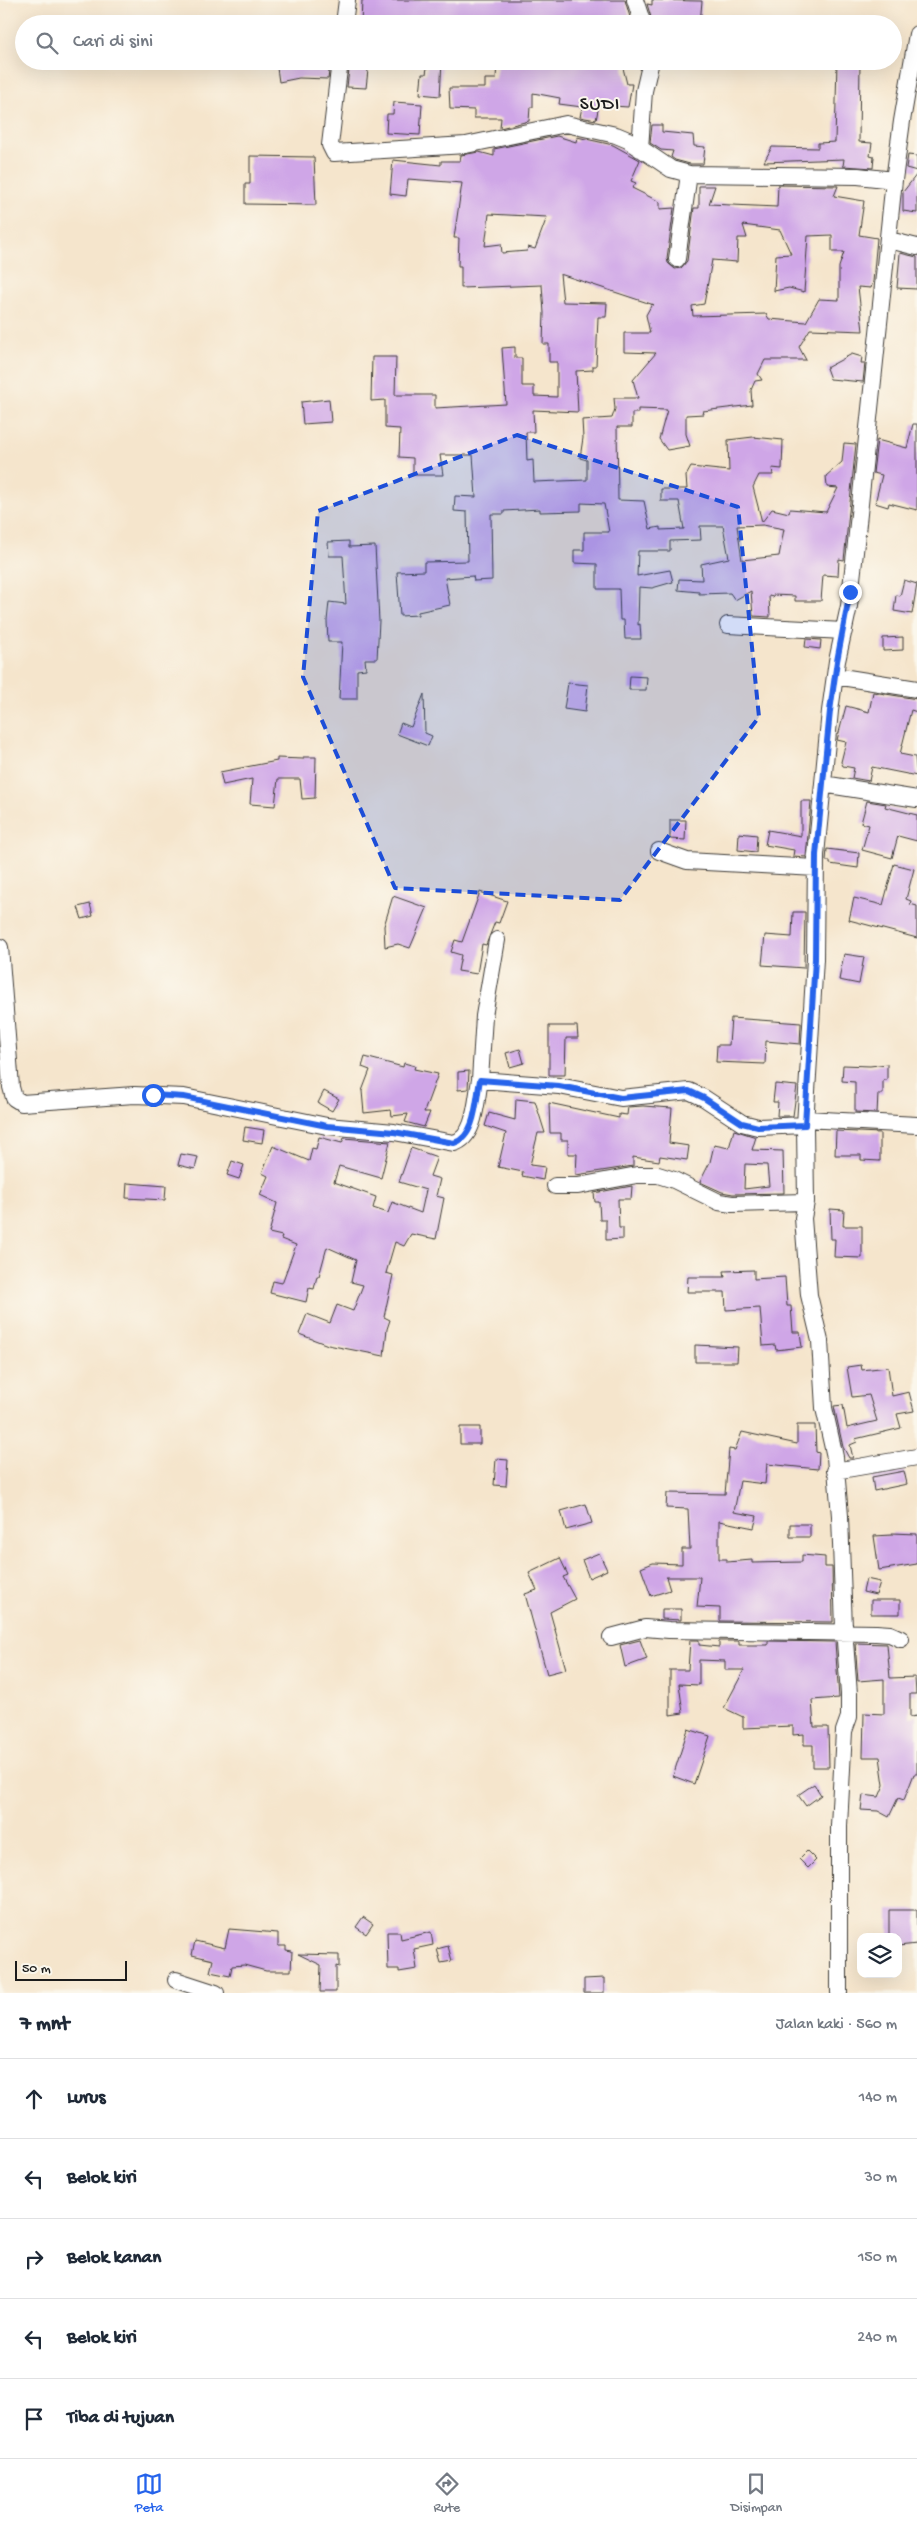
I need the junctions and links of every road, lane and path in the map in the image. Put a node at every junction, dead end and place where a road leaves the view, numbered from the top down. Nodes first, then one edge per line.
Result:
1 (347, 0) edge
2 (635, 0) edge
3 (345, 15) edge
4 (640, 15) edge
5 (917, 34) edge
6 (339, 70) edge
7 (649, 70) edge
8 (640, 149) junction
9 (689, 174) junction
10 (894, 180) junction
11 (889, 240) junction
12 (917, 247) edge
13 (677, 259) dead end
14 (728, 626) dead end
15 (844, 631) junction
16 (835, 676) junction
17 (917, 689) edge
18 (823, 784) junction
19 (917, 799) edge
20 (659, 851) dead end
21 (816, 868) junction
22 (497, 940) dead end
23 (0, 947) edge
24 (480, 1080) junction
25 (805, 1122) junction
26 (917, 1125) edge
27 (554, 1186) dead end
28 (806, 1202) junction
29 (917, 1457) edge
30 (835, 1471) junction
31 (844, 1632) junction
32 (611, 1637) dead end
33 (900, 1639) dead end
34 (176, 1980) dead end
35 (216, 1993) edge
36 (839, 1993) edge

1 - 3 street
2 - 4 street
5 - 10 street
6 - 8 street
7 - 8 street
8 - 9 street
9 - 10 street
9 - 13 street
10 - 11 street
11 - 12 street
11 - 15 street
14 - 15 street
15 - 16 street
16 - 17 street
16 - 18 street
18 - 19 street
18 - 21 street
20 - 21 street
21 - 25 street
22 - 24 street
23 - 24 street
24 - 25 street
25 - 26 street
25 - 28 street
27 - 28 street
28 - 30 street
29 - 30 street
30 - 31 street
31 - 32 street
31 - 33 street
31 - 36 street
34 - 35 street

